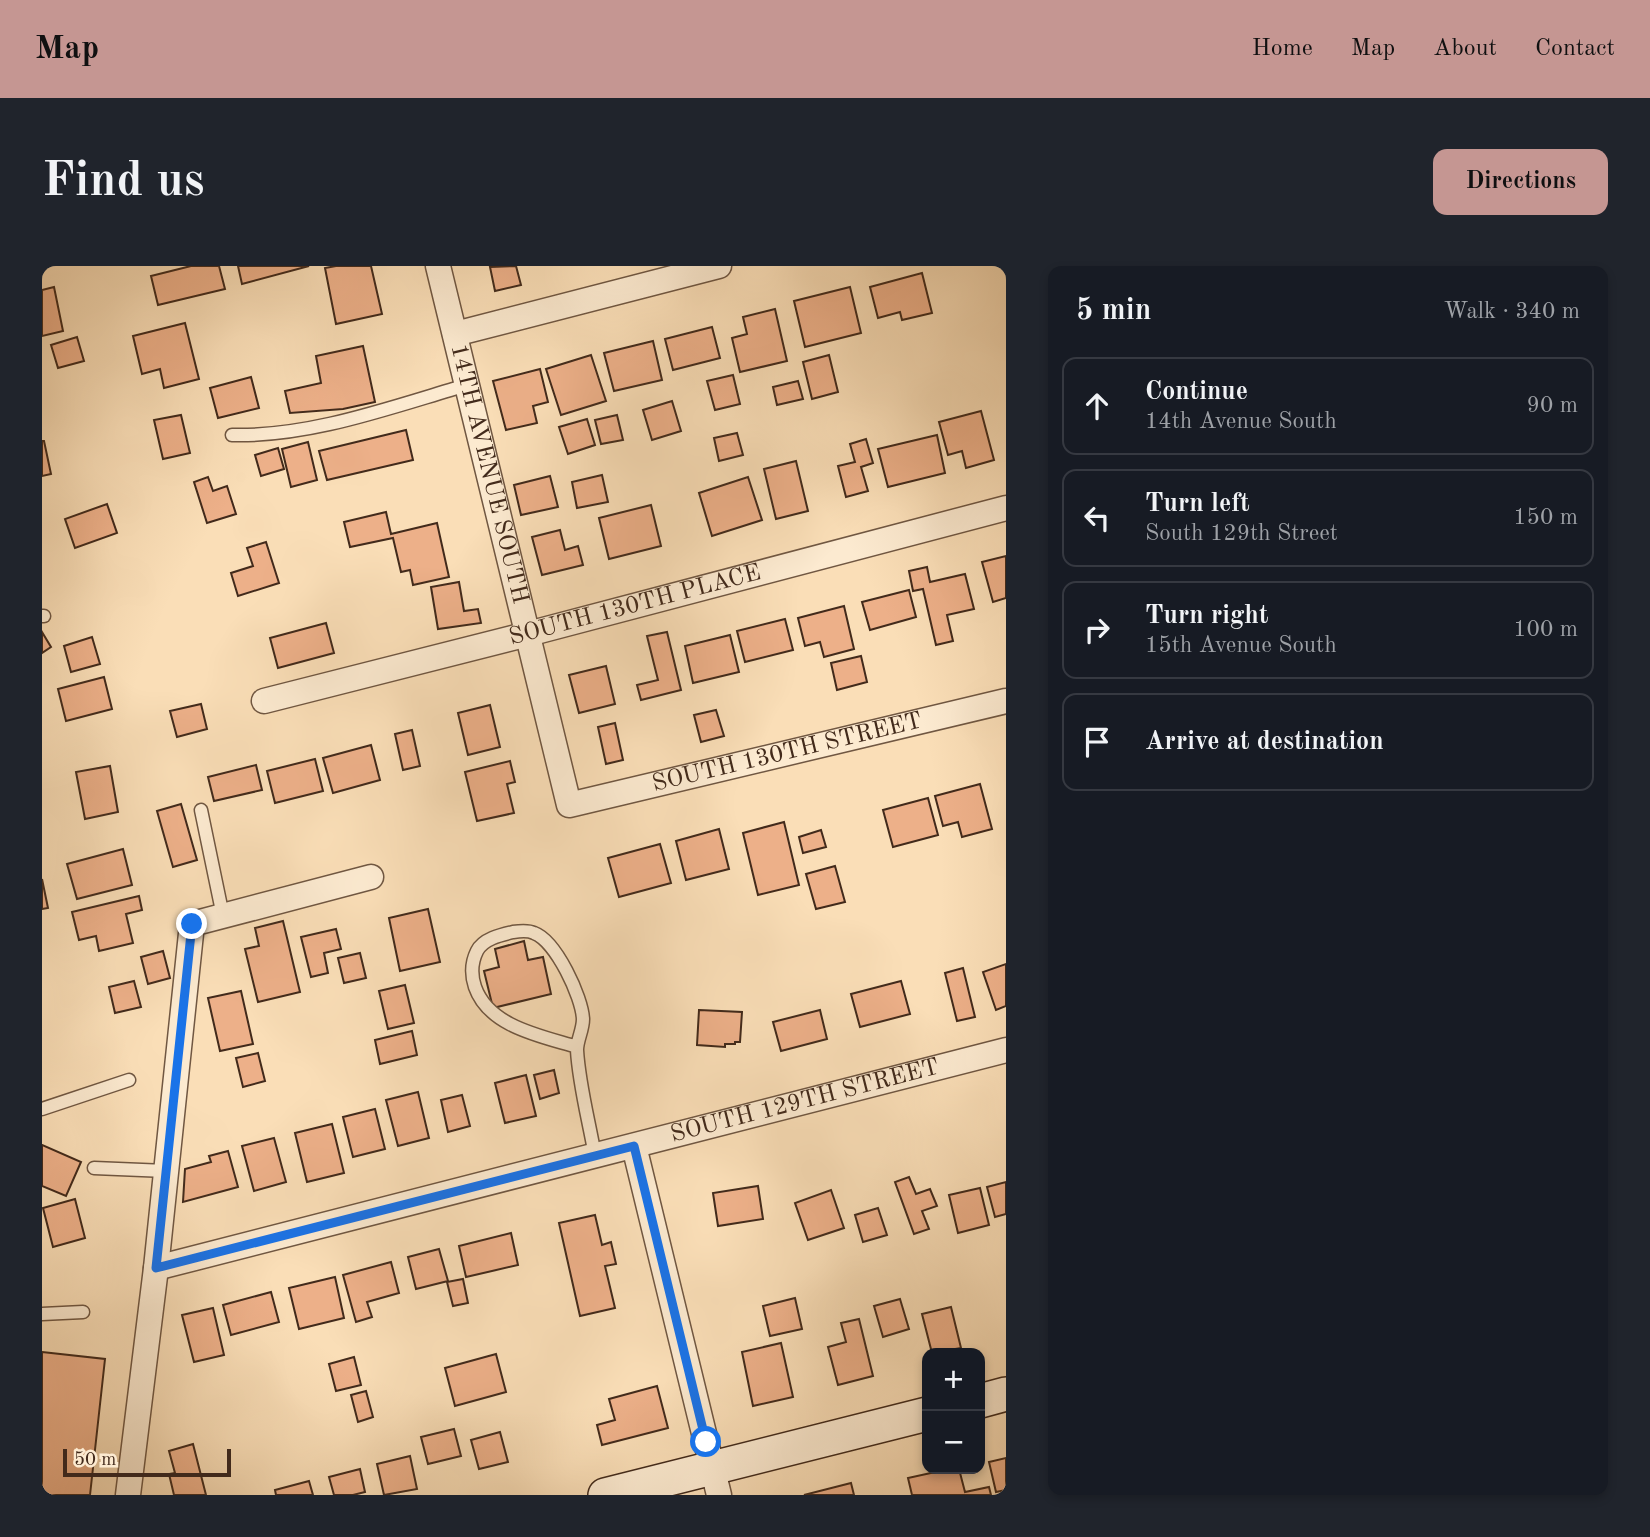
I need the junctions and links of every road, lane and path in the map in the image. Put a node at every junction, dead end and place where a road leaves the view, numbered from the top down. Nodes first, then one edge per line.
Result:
1 (438, 266) edge
2 (719, 266) edge
3 (454, 334) junction
4 (467, 385) junction
5 (232, 435) dead end
6 (1006, 508) edge
7 (528, 634) junction
8 (264, 701) dead end
9 (1006, 701) edge
10 (569, 805) joint
11 (201, 810) dead end
12 (372, 877) dead end
13 (223, 916) junction
14 (577, 1047) junction
15 (1006, 1051) edge
16 (129, 1080) dead end
17 (42, 1109) edge
18 (634, 1146) junction
19 (595, 1156) junction
20 (94, 1168) dead end
21 (166, 1171) junction
22 (156, 1268) junction
23 (83, 1312) dead end
24 (42, 1314) edge
25 (1006, 1394) edge
26 (985, 1400) edge
27 (922, 1416) edge
28 (716, 1481) edge
29 (128, 1495) edge
30 (605, 1495) edge

1 - 3 street, 14TH AVENUE SOUTH
2 - 3 street
3 - 4 street, 14TH AVENUE SOUTH
4 - 5 lane
4 - 7 street, 14TH AVENUE SOUTH
6 - 7 street, SOUTH 130TH PLACE
7 - 8 street, SOUTH 130TH PLACE
7 - 10 street, 14TH AVENUE SOUTH
9 - 10 street, SOUTH 130TH STREET
11 - 13 lane
12 - 13 street
13 - 21 street
14 - 14 lane
14 - 19 lane
15 - 18 street, SOUTH 129TH STREET
16 - 17 lane
18 - 19 street, SOUTH 129TH STREET
18 - 28 street
19 - 22 street, SOUTH 129TH STREET
20 - 21 lane
21 - 22 street
22 - 29 street
23 - 24 lane
25 - 26 main road
27 - 28 main road
28 - 30 main road

